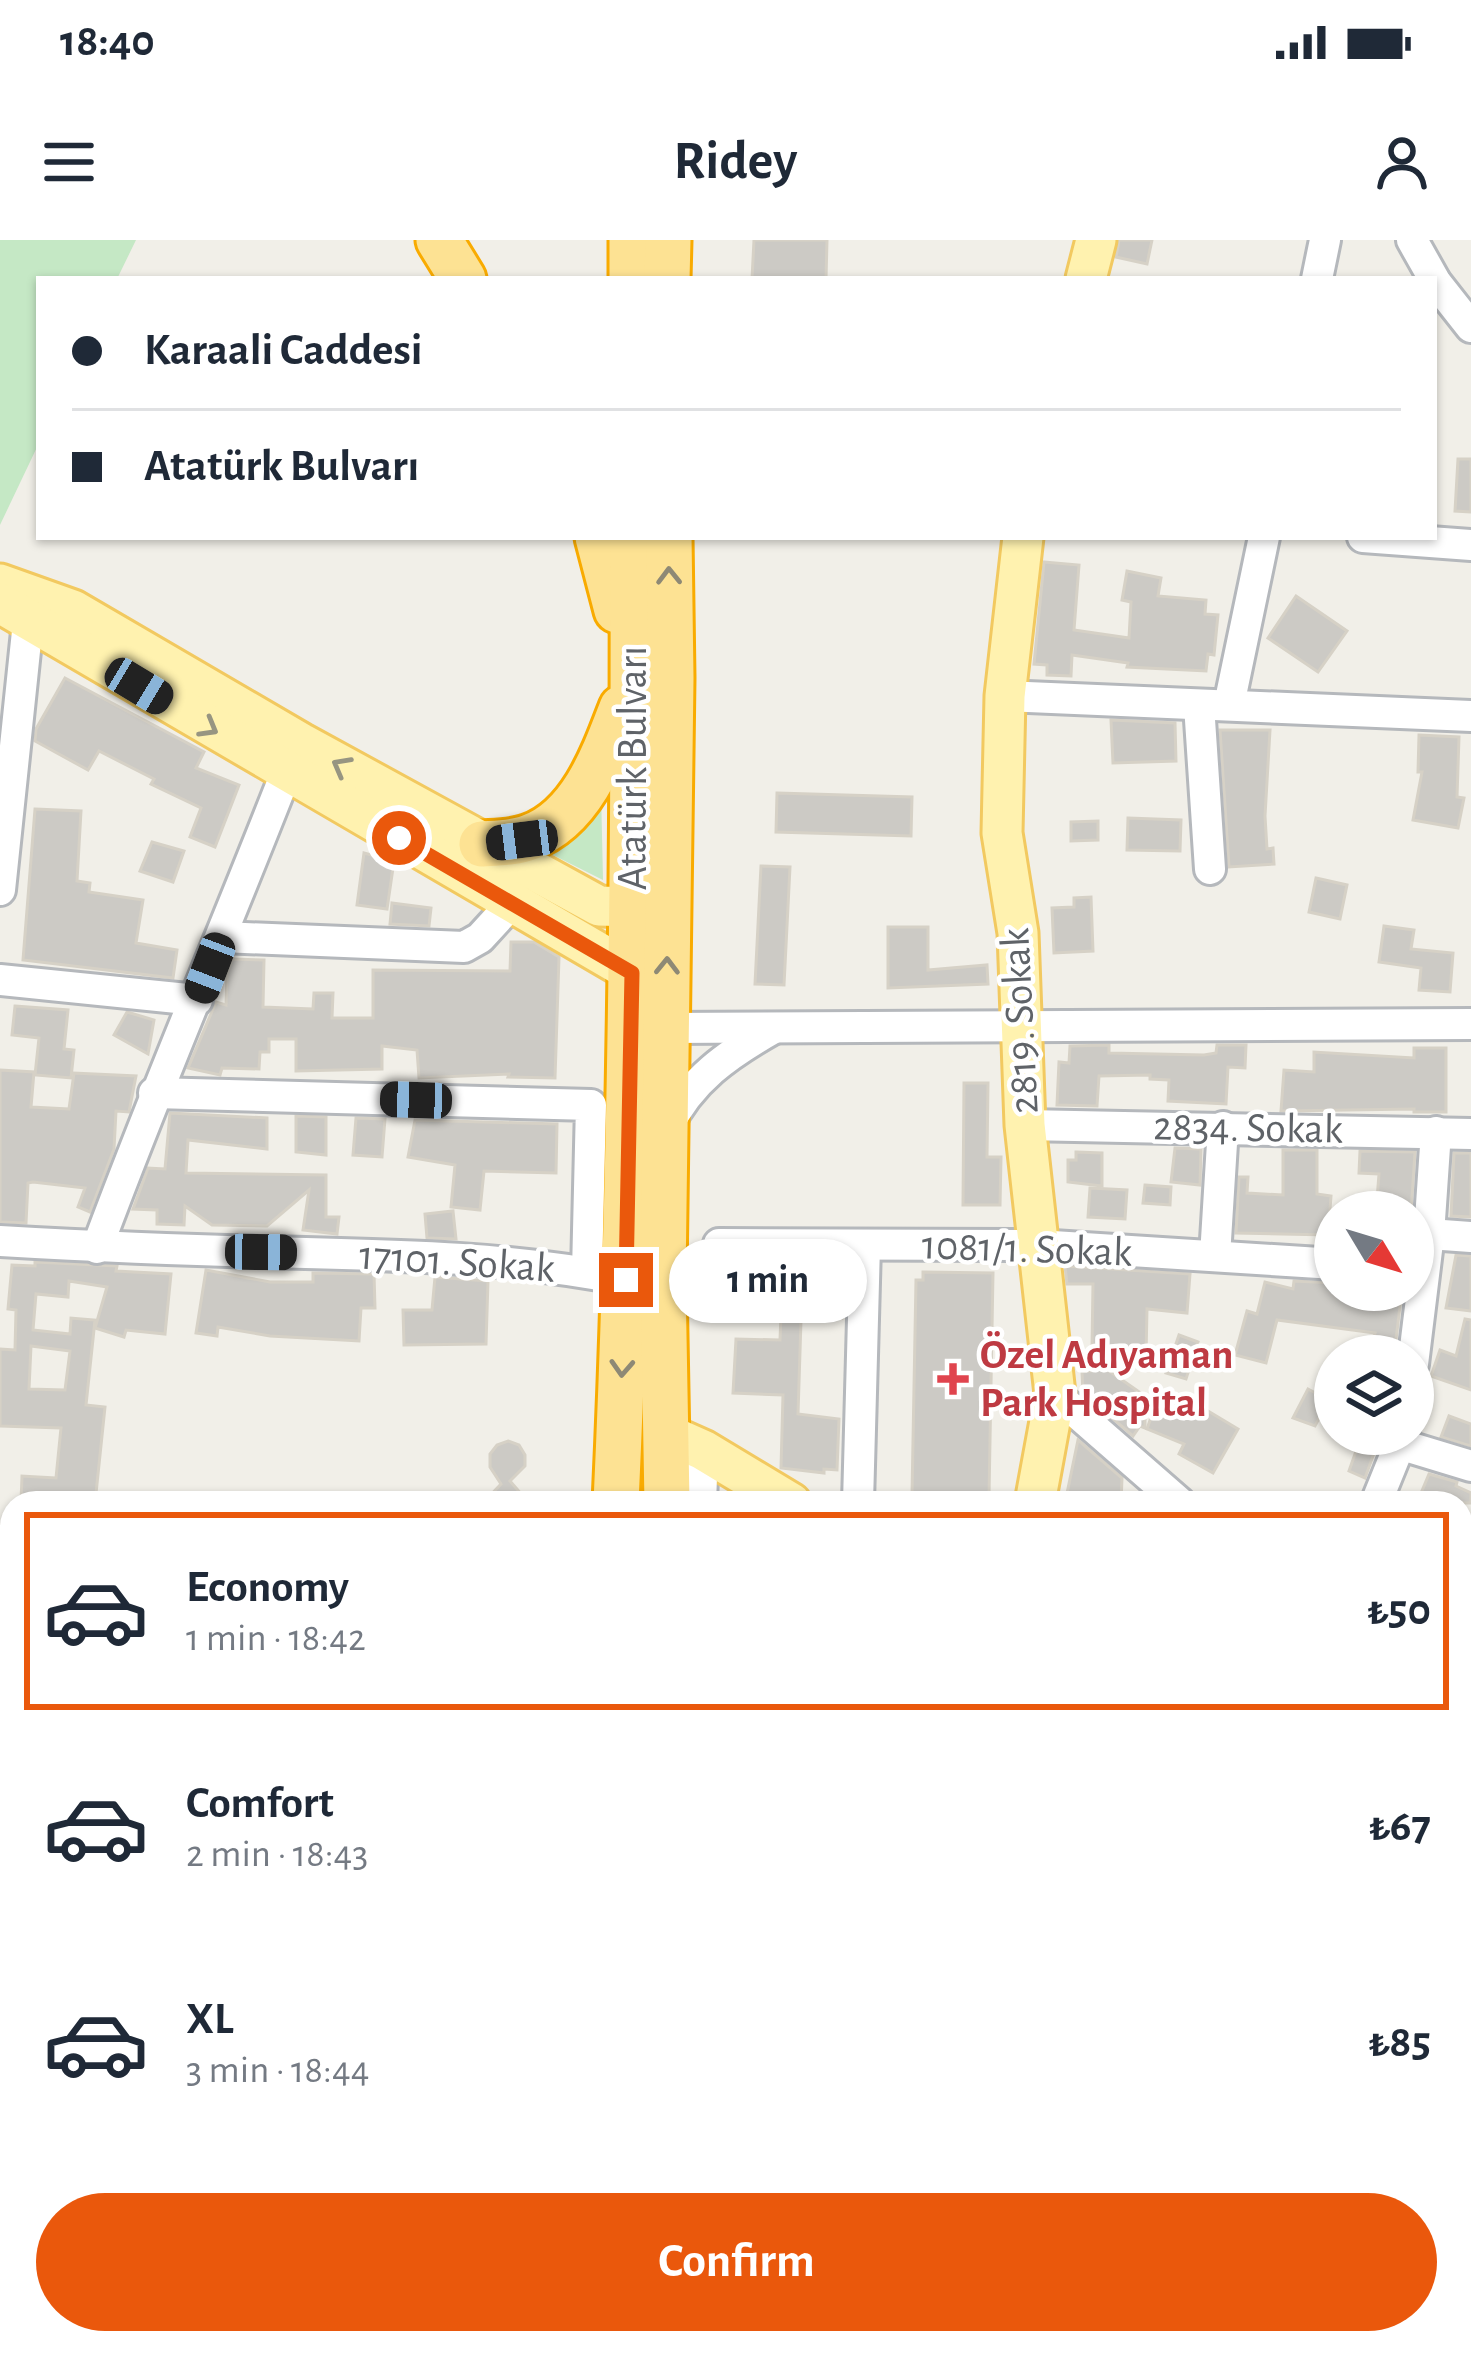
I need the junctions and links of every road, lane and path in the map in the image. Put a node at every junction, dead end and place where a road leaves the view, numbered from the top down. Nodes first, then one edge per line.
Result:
1 (439, 240) edge
2 (632, 240) edge
3 (668, 240) edge
4 (1096, 240) edge
5 (1325, 240) edge
6 (1412, 240) edge
7 (461, 276) edge
8 (632, 276) edge
9 (668, 276) edge
10 (1087, 276) edge
11 (1318, 276) edge
12 (1432, 276) edge
13 (1437, 283) edge
14 (1471, 327) edge
15 (599, 540) edge
16 (633, 540) edge
17 (669, 540) edge
18 (1023, 540) edge
19 (1263, 540) edge
20 (1404, 540) edge
21 (1471, 545) edge
22 (0, 584) edge
23 (14, 613) edge
24 (633, 678) junction
25 (1005, 696) junction
26 (1214, 705) junction
27 (1471, 716) edge
28 (286, 773) junction
29 (482, 844) junction
30 (1210, 869) dead end
31 (0, 890) edge
32 (512, 903) junction
33 (632, 907) junction
34 (222, 937) junction
35 (632, 973) junction
36 (0, 980) edge
37 (197, 1000) junction
38 (1471, 1024) edge
39 (1020, 1027) junction
40 (666, 1028) junction
41 (775, 1028) junction
42 (154, 1093) junction
43 (1024, 1125) junction
44 (1223, 1127) junction
45 (1436, 1132) junction
46 (664, 1134) junction
47 (1471, 1134) edge
48 (1432, 1191) edge
49 (1434, 1234) edge
50 (1471, 1238) edge
51 (0, 1241) edge
52 (719, 1244) dead end
53 (865, 1245) junction
54 (1037, 1245) junction
55 (97, 1248) junction
56 (1215, 1256) junction
57 (1314, 1263) edge
58 (607, 1276) junction
59 (1055, 1394) junction
60 (685, 1442) junction
61 (1434, 1451) edge
62 (1396, 1455) edge
63 (1471, 1466) edge
64 (616, 1491) edge
65 (671, 1491) edge
66 (698, 1491) edge
67 (770, 1491) edge
68 (858, 1491) edge
69 (1037, 1491) edge
70 (1166, 1491) edge
71 (1381, 1491) edge

1 - 7 highway
2 - 8 highway
3 - 9 highway
4 - 10 main road
5 - 11 street
6 - 12 street
13 - 14 street
15 - 24 highway
16 - 24 highway, Atatürk Bulvarı
40 -> 17 highway, Atatürk Bulvarı
18 - 25 main road, 2819. Sokak
19 - 26 street
20 - 21 street
29 -> 22 main road
23 -> 28 main road
23 - 31 street
24 - 29 highway
24 - 33 highway, Atatürk Bulvarı
25 - 26 street
25 - 39 main road, 2819. Sokak
26 - 27 street
26 - 30 street
28 - 32 main road
28 - 34 street
29 - 33 main road
32 - 34 street
32 - 35 main road
33 - 35 highway, Atatürk Bulvarı
34 - 37 street
35 - 58 highway, Atatürk Bulvarı
36 - 37 street
37 - 42 street
38 - 39 street
39 - 41 street
39 - 43 main road, 2819. Sokak
40 - 41 street
40 - 46 highway, Atatürk Bulvarı
41 - 46 street
42 - 55 street
42 - 58 street
43 - 44 street, 2834. Sokak
43 - 54 main road, 2819. Sokak
44 - 45 street, 2834. Sokak
44 - 56 street
45 - 47 street, 2834. Sokak
45 - 48 street
46 - 60 highway, Atatürk Bulvarı
49 - 50 street
51 - 55 street, 17101. Sokak
52 - 53 street, 1081/1. Sokak
53 - 54 street, 1081/1. Sokak
53 - 68 street
54 - 56 street, 1081/1. Sokak
54 - 59 main road, 2819. Sokak
55 - 58 street, 17101. Sokak
56 - 57 street, 1081/1. Sokak
58 -> 64 highway, Atatürk Bulvarı
59 - 69 main road, 2819. Sokak
59 - 70 street
60 - 65 highway, Atatürk Bulvarı
60 - 66 street
60 - 67 main road
61 - 63 street
62 - 71 street

